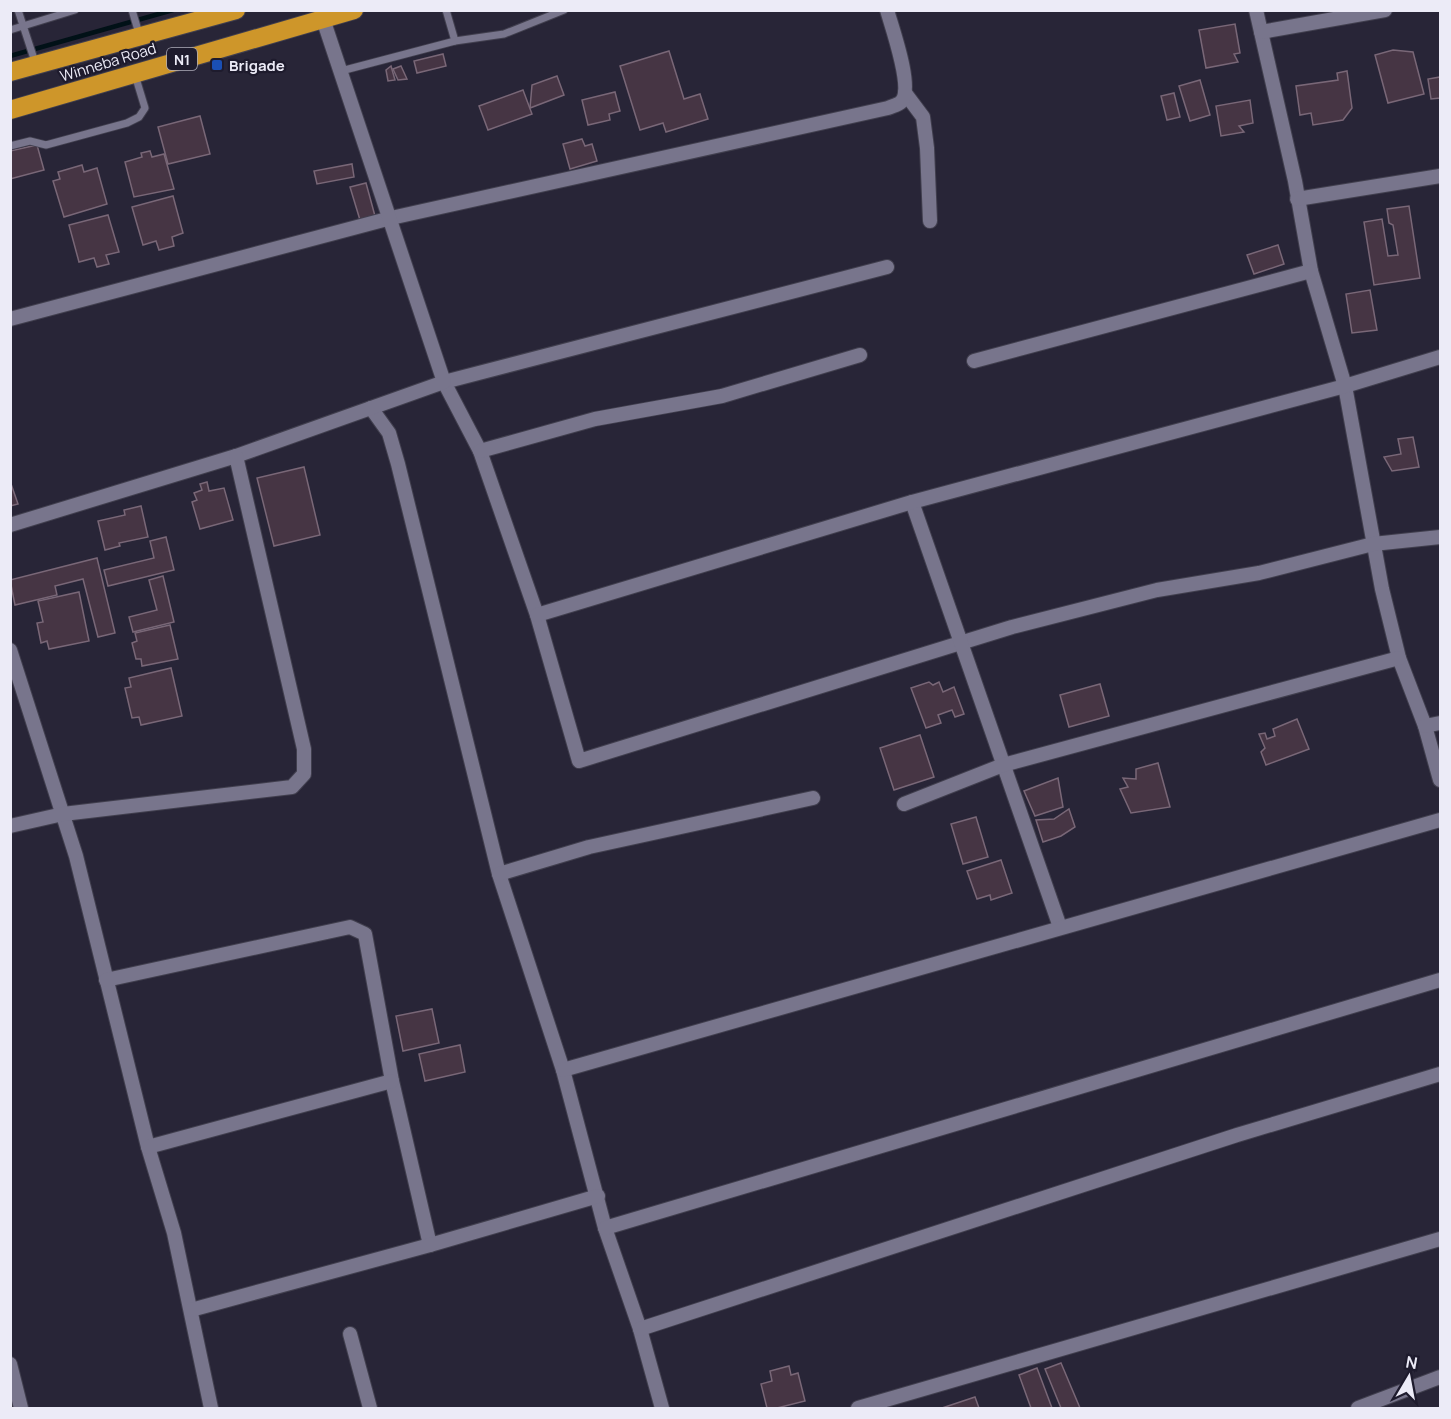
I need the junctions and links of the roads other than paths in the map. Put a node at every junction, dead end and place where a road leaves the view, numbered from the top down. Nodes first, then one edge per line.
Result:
1 (18, 10) edge
2 (75, 10) edge
3 (132, 10) edge
4 (236, 10) edge
5 (354, 10) edge
6 (446, 10) edge
7 (564, 10) edge
8 (887, 10) edge
9 (1256, 10) edge
10 (1385, 10) edge
11 (323, 19) junction
12 (23, 26) junction
13 (10, 30) edge
14 (1261, 32) junction
15 (140, 37) junction
16 (455, 41) junction
17 (36, 65) junction
18 (341, 71) junction
19 (10, 72) edge
20 (135, 73) junction
21 (905, 93) junction
22 (10, 110) edge
23 (10, 146) edge
24 (1440, 176) edge
25 (1297, 199) junction
26 (391, 218) junction
27 (930, 221) dead end
28 (888, 267) dead end
29 (1311, 271) junction
30 (10, 319) edge
31 (860, 355) dead end
32 (1440, 357) edge
33 (974, 361) dead end
34 (444, 382) junction
35 (1345, 386) junction
36 (371, 408) junction
37 (480, 451) junction
38 (236, 456) junction
39 (912, 502) junction
40 (10, 525) edge
41 (1440, 537) edge
42 (1373, 544) junction
43 (537, 615) junction
44 (962, 642) junction
45 (11, 656) edge
46 (1399, 658) junction
47 (1440, 723) edge
48 (1425, 726) junction
49 (1003, 765) junction
50 (1440, 780) edge
51 (813, 798) dead end
52 (904, 804) dead end
53 (63, 814) junction
54 (1440, 820) edge
55 (10, 826) edge
56 (499, 874) junction
57 (1060, 927) junction
58 (105, 980) junction
59 (1440, 980) edge
60 (562, 1070) junction
61 (1440, 1074) edge
62 (392, 1081) junction
63 (148, 1147) junction
64 (598, 1196) junction
65 (605, 1228) junction
66 (1440, 1239) edge
67 (430, 1245) junction
68 (191, 1310) junction
69 (640, 1329) junction
70 (350, 1334) dead end
71 (10, 1364) edge
72 (1440, 1377) edge
73 (21, 1408) edge
74 (211, 1408) edge
75 (370, 1408) edge
76 (662, 1408) edge
77 (858, 1408) edge
78 (1358, 1408) edge

1 - 12 lane
2 - 12 lane
3 - 15 lane
4 - 15 highway, Winneba Road / N1
5 - 11 highway, Winneba Road / N1
6 - 16 lane
7 - 16 lane
8 - 21 street
9 - 14 street
10 - 14 street
11 - 18 street
11 - 20 highway, Winneba Road / N1
12 - 13 lane
12 - 17 lane
14 - 25 street
15 - 17 highway, Winneba Road / N1
16 - 18 lane
17 - 19 highway, Winneba Road / N1
18 - 26 street
20 - 22 highway, Winneba Road / N1
20 - 23 lane
21 - 26 street
21 - 27 street
24 - 25 street
25 - 29 street
26 - 30 street
26 - 34 street
28 - 34 street
29 - 33 street
29 - 35 street
31 - 37 street
32 - 35 street
34 - 36 street
34 - 37 street
35 - 39 street
35 - 42 street
36 - 38 street
36 - 56 street
37 - 43 street
38 - 40 street
38 - 53 street
39 - 43 street
39 - 44 street
41 - 42 street
42 - 44 street
42 - 46 street
43 - 44 street
44 - 49 street
45 - 53 street
46 - 48 street
46 - 49 street
47 - 48 street
48 - 50 street
49 - 52 street
49 - 57 street
51 - 56 street
53 - 55 street
53 - 58 street
54 - 57 street
56 - 60 street
57 - 60 street
58 - 62 street
58 - 63 street
59 - 65 street
60 - 64 street
61 - 69 street
62 - 63 street
62 - 67 street
63 - 68 street
64 - 65 street
64 - 67 street
65 - 69 street
66 - 77 street
67 - 68 street
68 - 74 street
69 - 76 street
70 - 75 street
71 - 73 street
72 - 78 street

